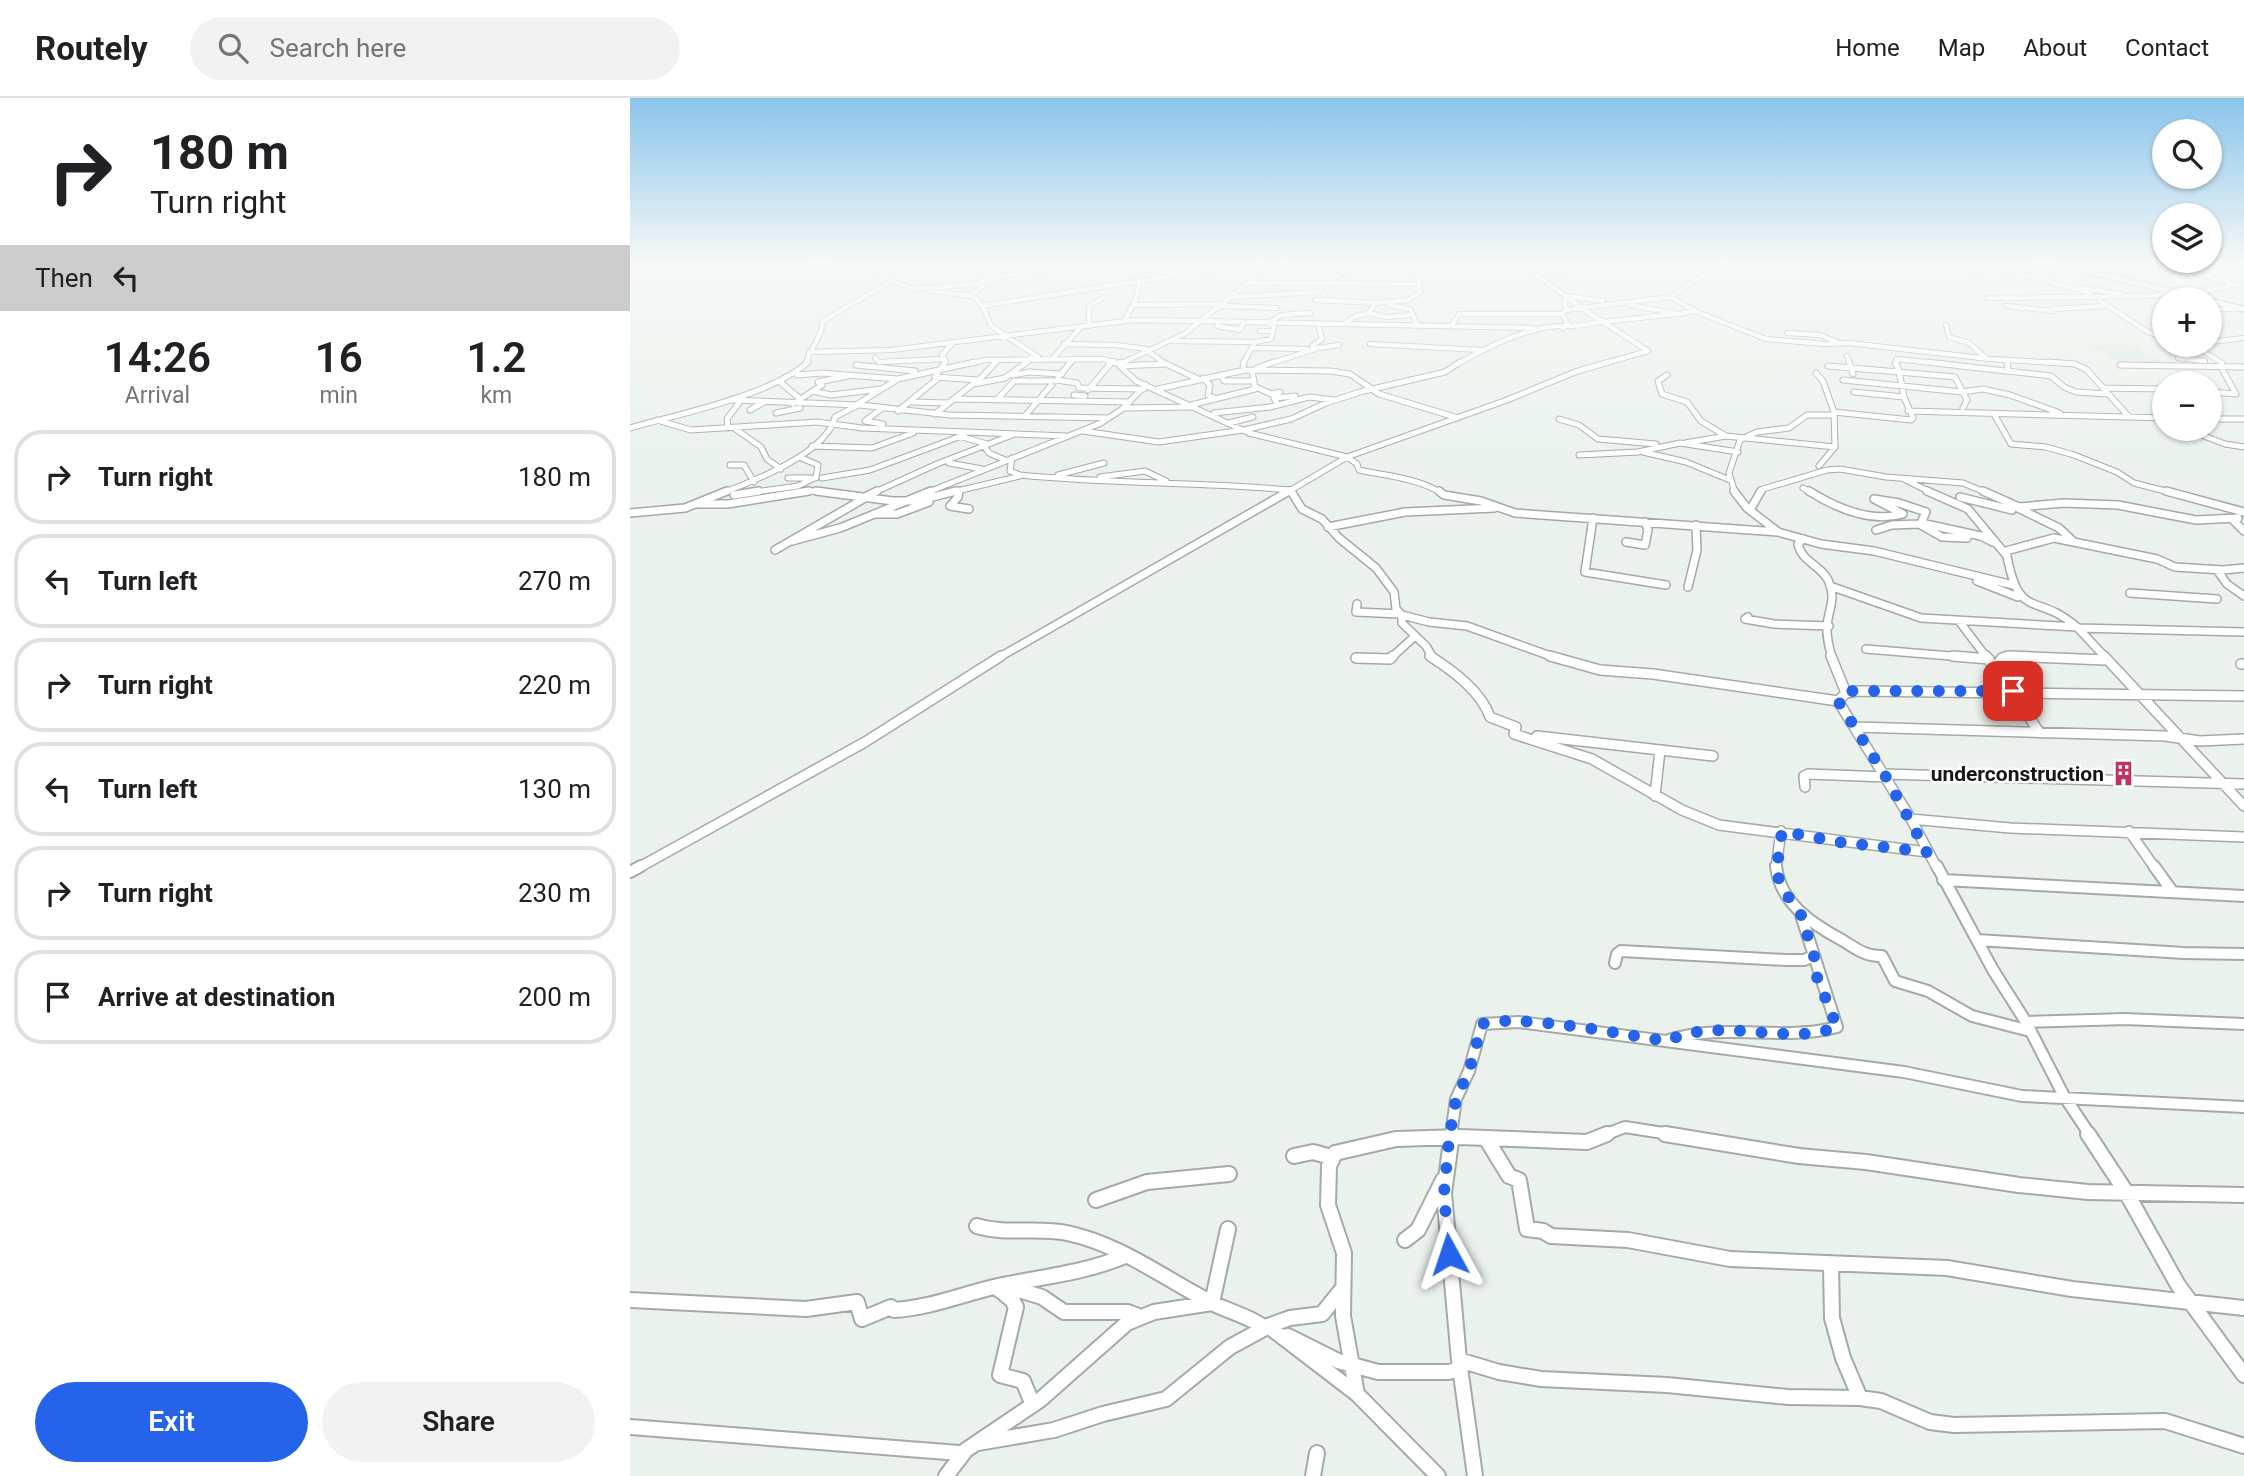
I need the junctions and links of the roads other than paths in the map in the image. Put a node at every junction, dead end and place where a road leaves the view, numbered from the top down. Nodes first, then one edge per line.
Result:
1 (823, 326) edge
2 (990, 326) edge
3 (1087, 326) edge
4 (1106, 326) edge
5 (1193, 326) edge
6 (1211, 326) edge
7 (1242, 326) edge
8 (1273, 326) edge
9 (1319, 326) edge
10 (1491, 326) edge
11 (1566, 326) edge
12 (1588, 326) edge
13 (1610, 326) edge
14 (1733, 326) edge
15 (1946, 326) edge
16 (1081, 327) junction
17 (1542, 328) junction
18 (1563, 328) junction
19 (1111, 329) dead end
20 (1260, 331) dead end
21 (1272, 331) junction
22 (1787, 333) dead end
23 (1002, 335) junction
24 (2244, 338) edge
25 (1170, 341) junction
26 (2222, 341) edge
27 (953, 342) junction
28 (1257, 342) junction
29 (1849, 343) junction
30 (1064, 344) junction
31 (1370, 344) dead end
32 (1113, 345) junction
33 (1339, 345) dead end
34 (1253, 348) junction
35 (893, 350) junction
36 (1147, 350) junction
37 (1309, 350) junction
38 (1481, 350) junction
39 (809, 352) junction
40 (1054, 356) junction
41 (1847, 356) dead end
42 (2211, 357) edge
43 (875, 358) junction
44 (1031, 358) junction
45 (1039, 358) junction
46 (1986, 358) junction
47 (2178, 358) joint
48 (944, 359) junction
49 (1073, 359) junction
50 (1105, 359) junction
51 (2007, 359) junction
52 (998, 360) junction
53 (2044, 361) junction
54 (1244, 363) junction
55 (1118, 364) junction
56 (1165, 364) junction
57 (1265, 364) junction
58 (856, 365) junction
59 (1147, 365) junction
60 (2120, 365) dead end
61 (2221, 365) junction
62 (1828, 366) dead end
63 (2178, 366) junction
64 (2241, 367) edge
65 (941, 369) junction
66 (1242, 370) junction
67 (1254, 370) junction
68 (835, 371) junction
69 (930, 371) junction
70 (1851, 371) junction
71 (2007, 371) junction
72 (1899, 372) junction
73 (1128, 373) junction
74 (1816, 373) dead end
75 (1013, 375) junction
76 (1667, 375) dead end
77 (848, 376) dead end
78 (2051, 376) junction
79 (787, 377) junction
80 (1057, 377) junction
81 (1222, 377) junction
82 (898, 379) junction
83 (937, 379) junction
84 (1202, 380) junction
85 (1843, 380) dead end
86 (779, 381) junction
87 (976, 381) junction
88 (2097, 383) junction
89 (1255, 384) junction
90 (1901, 385) junction
91 (1145, 387) junction
92 (1985, 388) junction
93 (2102, 388) junction
94 (2128, 388) junction
95 (883, 389) junction
96 (1158, 389) junction
97 (2152, 389) edge
98 (1371, 390) junction
99 (811, 391) junction
100 (1087, 392) junction
101 (1285, 392) dead end
102 (1854, 392) dead end
103 (1962, 392) junction
104 (2015, 392) dead end
105 (2222, 393) edge
106 (1036, 394) dead end
107 (1047, 394) junction
108 (2107, 394) junction
109 (2235, 394) junction
110 (1074, 395) dead end
111 (1106, 396) dead end
112 (2244, 396) edge
113 (1904, 397) junction
114 (799, 398) junction
115 (827, 398) dead end
116 (1214, 398) junction
117 (733, 400) junction
118 (741, 400) junction
119 (997, 400) junction
120 (1040, 400) junction
121 (1334, 400) junction
122 (764, 401) junction
123 (952, 401) junction
124 (911, 402) junction
125 (1074, 402) junction
126 (1089, 402) junction
127 (776, 403) junction
128 (791, 404) junction
129 (819, 404) junction
130 (1127, 404) junction
131 (856, 405) junction
132 (1194, 406) junction
133 (1963, 408) dead end
134 (881, 409) junction
135 (750, 410) dead end
136 (761, 411) dead end
137 (1908, 411) junction
138 (899, 412) junction
139 (776, 413) junction
140 (1211, 413) junction
141 (935, 414) junction
142 (1834, 414) junction
143 (1994, 414) junction
144 (985, 416) junction
145 (1025, 416) junction
146 (1253, 416) dead end
147 (2072, 416) junction
148 (1046, 417) junction
149 (1063, 417) junction
150 (2129, 417) junction
151 (961, 418) dead end
152 (1110, 418) junction
153 (1458, 418) junction
154 (2152, 418) edge
155 (1559, 419) dead end
156 (2222, 419) edge
157 (2244, 419) edge
158 (657, 420) junction
159 (980, 422) dead end
160 (831, 423) junction
161 (1229, 423) junction
162 (883, 424) junction
163 (750, 426) junction
164 (630, 428) edge
165 (731, 428) junction
166 (873, 429) junction
167 (1081, 430) junction
168 (1243, 430) junction
169 (918, 431) junction
170 (971, 432) junction
171 (1019, 433) junction
172 (959, 436) junction
173 (1066, 436) junction
174 (1726, 436) junction
175 (1743, 437) junction
176 (2217, 441) edge
177 (1675, 443) junction
178 (1685, 443) junction
179 (986, 445) junction
180 (812, 446) junction
181 (1835, 447) junction
182 (2244, 447) edge
183 (1641, 451) junction
184 (1738, 452) junction
185 (1579, 455) dead end
186 (799, 457) junction
187 (1347, 457) junction
188 (1009, 459) junction
189 (940, 463) junction
190 (1104, 463) dead end
191 (730, 465) dead end
192 (1819, 466) dead end
193 (986, 468) junction
194 (780, 470) junction
195 (1020, 475) junction
196 (1046, 477) junction
197 (817, 478) junction
198 (788, 479) junction
199 (1905, 479) junction
200 (1730, 480) junction
201 (757, 481) junction
202 (1084, 481) junction
203 (1170, 484) junction
204 (798, 486) junction
205 (1803, 488) dead end
206 (1290, 490) junction
207 (807, 491) junction
208 (959, 491) junction
209 (839, 493) junction
210 (866, 497) junction
211 (1960, 497) dead end
212 (931, 501) dead end
213 (903, 502) junction
214 (698, 504) junction
215 (1500, 507) junction
216 (969, 509) dead end
217 (2020, 509) junction
218 (1750, 510) junction
219 (2244, 512) edge
220 (630, 513) edge
221 (875, 514) junction
222 (1593, 518) junction
223 (2241, 518) edge
224 (1645, 522) junction
225 (1696, 525) junction
226 (1328, 527) junction
227 (1876, 530) dead end
228 (2244, 531) edge
229 (1778, 532) junction
230 (1803, 540) junction
231 (792, 541) junction
232 (2073, 541) junction
233 (1626, 542) dead end
234 (1993, 542) junction
235 (775, 550) dead end
236 (2007, 556) junction
237 (2244, 568) edge
238 (2217, 570) junction
239 (1968, 575) junction
240 (1666, 585) dead end
241 (2013, 585) junction
242 (1830, 586) junction
243 (1688, 587) dead end
244 (2130, 593) dead end
245 (2244, 596) edge
246 (2018, 597) junction
247 (2217, 599) dead end
248 (1357, 604) dead end
249 (1401, 615) junction
250 (1748, 617) dead end
251 (1959, 621) junction
252 (1829, 626) junction
253 (2077, 627) junction
254 (2244, 632) edge
255 (1415, 636) junction
256 (1866, 649) dead end
257 (1356, 658) dead end
258 (1989, 659) junction
259 (2105, 660) junction
260 (1995, 667) junction
261 (2013, 691) junction
262 (1846, 692) junction
263 (2141, 695) junction
264 (2244, 696) edge
265 (1838, 701) junction
266 (1855, 727) junction
267 (2040, 733) junction
268 (1526, 737) junction
269 (2180, 738) junction
270 (2243, 740) edge
271 (1660, 750) junction
272 (1713, 756) dead end
273 (1885, 775) junction
274 (2220, 783) junction
275 (2244, 784) edge
276 (1805, 787) dead end
277 (1655, 796) junction
278 (2244, 806) edge
279 (1911, 819) junction
280 (1782, 831) junction
281 (2129, 831) junction
282 (2244, 837) edge
283 (1927, 852) junction
284 (630, 872) edge
285 (1943, 880) junction
286 (2172, 891) junction
287 (2244, 896) edge
288 (1801, 915) junction
289 (1976, 940) junction
290 (2244, 954) edge
291 (1814, 956) junction
292 (1615, 963) dead end
293 (2244, 1024) edge
294 (2028, 1026) junction
295 (1667, 1041) junction
296 (2064, 1096) junction
297 (2244, 1107) edge
298 (1449, 1139) junction
299 (1487, 1139) junction
300 (1294, 1156) dead end
301 (1331, 1157) junction
302 (1229, 1174) dead end
303 (1446, 1175) junction
304 (2126, 1192) junction
305 (2244, 1195) edge
306 (1096, 1200) dead end
307 (977, 1226) dead end
308 (1228, 1229) dead end
309 (1405, 1240) dead end
310 (1125, 1256) junction
311 (1831, 1265) junction
312 (1002, 1287) junction
313 (1343, 1288) junction
314 (630, 1300) edge
315 (2189, 1300) junction
316 (1212, 1303) junction
317 (2244, 1308) edge
318 (1139, 1316) junction
319 (1266, 1327) junction
320 (1353, 1365) junction
321 (1460, 1365) junction
322 (2244, 1375) edge
323 (1357, 1394) junction
324 (1860, 1398) junction
325 (1033, 1405) junction
326 (630, 1427) edge
327 (2244, 1446) edge
328 (965, 1449) junction
329 (1317, 1453) dead end
330 (946, 1476) edge
331 (1313, 1476) edge
332 (1438, 1476) edge
333 (1475, 1476) edge

1 - 39 street
2 - 23 street
3 - 16 street
4 - 19 street
5 - 25 street
6 - 7 street
8 - 21 street
9 - 37 street
10 - 17 street
11 - 18 street
12 - 18 street
13 - 153 street
14 - 29 street
15 - 46 street
16 - 23 street
16 - 30 street
17 - 18 street
17 - 38 street
20 - 21 street
21 - 28 street
22 - 29 street
23 - 27 street
23 - 45 street
24 - 26 street
25 - 28 street
25 - 36 street
27 - 35 street
27 - 48 street
28 - 34 street
29 - 46 street
30 - 32 street
30 - 40 street
31 - 38 street
32 - 36 street
32 - 50 street
33 - 37 street
34 - 37 street
34 - 54 street
35 - 39 street
35 - 43 street
36 - 55 street
36 - 56 street
37 - 57 street
38 - 98 street
39 - 79 street
40 - 45 street
40 - 49 street
41 - 70 street
42 - 61 street
43 - 48 street
43 - 58 street
44 - 45 street
44 - 52 street
44 - 75 street
46 - 51 street
47 - 61 street
47 - 63 street
48 - 65 street
49 - 50 street
49 - 80 street
50 - 55 street
51 - 53 street
51 - 71 street
52 - 65 street
52 - 87 street
53 - 78 street
53 - 88 street
54 - 57 street
54 - 66 street
55 - 59 street
55 - 73 street
55 - 100 street
56 - 59 street
56 - 84 street
57 - 67 street
58 - 68 street
58 - 69 street
59 - 73 street
60 - 63 street
61 - 63 street
61 - 64 street
61 - 109 street
62 - 70 street
65 - 69 street
65 - 83 street
66 - 67 street
66 - 81 street
67 - 89 street
67 - 98 street
68 - 79 street
68 - 82 street
69 - 82 street
70 - 72 street
71 - 72 street
71 - 78 street
72 - 90 street
72 - 103 street
73 - 91 street
74 - 142 street
75 - 80 street
75 - 87 street
76 - 174 street
77 - 99 street
78 - 108 street
79 - 86 street
80 - 100 street
80 - 107 street
80 - 119 street
81 - 84 street
81 - 89 street
82 - 95 street
83 - 87 street
83 - 124 street
84 - 96 street
84 - 116 street
85 - 90 street
86 - 114 street
86 - 117 street
87 - 123 street
88 - 93 street
88 - 94 street
89 - 101 street
89 - 116 street
90 - 103 street
90 - 113 street
91 - 96 street
91 - 100 street
91 - 130 street
92 - 103 street
92 - 104 street
92 - 147 street
93 - 94 street
93 - 108 street
94 - 97 street
95 - 99 street
95 - 131 street
96 - 130 street
96 - 132 street
98 - 121 street
98 - 153 street
99 - 114 street
100 - 110 street
100 - 125 street
102 - 113 street
103 - 133 street
105 - 109 street
106 - 107 street
107 - 120 street
108 - 150 street
109 - 112 street
111 - 126 street
113 - 137 street
114 - 128 street
115 - 129 street
116 - 132 street
117 - 118 street
117 - 158 street
118 - 122 street
118 - 165 street
119 - 120 street
119 - 123 street
120 - 125 street
120 - 145 street
121 - 140 street
121 - 168 street
122 - 127 street
122 - 135 street
123 - 124 street
123 - 141 street
124 - 138 street
125 - 126 street
125 - 149 street
126 - 130 street
127 - 128 street
127 - 136 street
128 - 129 street
128 - 139 street
129 - 131 street
129 - 139 street
129 - 160 street
130 - 132 street
130 - 152 street
131 - 134 street
131 - 160 street
132 - 140 street
134 - 138 street
134 - 162 street
137 - 142 street
137 - 143 street
138 - 141 street
138 - 162 street
139 - 163 street
140 - 161 street
141 - 144 street
142 - 175 street
142 - 181 street
143 - 147 street
143 - 219 street
144 - 145 street
144 - 159 street
145 - 148 street
146 - 161 street
147 - 150 street
148 - 149 street
148 - 171 street
149 - 152 street
150 - 154 street
151 - 170 street
152 - 167 street
153 - 187 street
155 - 177 street
156 - 157 street
158 - 164 street
158 - 165 street
160 - 163 street
160 - 166 street
160 - 180 street
161 - 168 street
162 - 166 street
163 - 165 street
165 - 194 street
166 - 169 street
167 - 168 street
167 - 173 street
168 - 187 street
169 - 170 street
169 - 180 street
170 - 171 street
170 - 172 street
171 - 173 street
171 - 179 street
172 - 179 street
172 - 197 street
173 - 188 street
174 - 175 street
174 - 178 street
175 - 181 street
175 - 184 street
176 - 182 street
177 - 178 street
177 - 183 street
178 - 184 street
179 - 188 street
179 - 189 street
180 - 186 street
181 - 192 street
183 - 185 street
183 - 200 street
184 - 200 street
186 - 194 street
186 - 197 street
187 - 206 street
187 - 215 street
188 - 193 street
188 - 195 street
189 - 193 street
189 - 210 street
190 - 196 street
191 - 201 street
193 - 213 street
194 - 198 street
194 - 201 street
195 - 196 street
195 - 208 street
196 - 202 street
197 - 198 street
197 - 204 street
197 - 209 street
198 - 201 street
198 - 204 street
199 - 217 street
199 - 218 street
199 - 234 street
200 - 218 street
201 - 214 street
202 - 203 street
202 - 203 street
203 - 206 street
204 - 207 street
204 - 214 street
205 - 234 street
206 - 226 street
206 - 284 street
207 - 209 street
207 - 214 street
208 - 213 street
208 - 216 street
209 - 210 street
210 - 213 street
210 - 231 street
211 - 217 street
212 - 221 street
213 - 221 street
214 - 220 street
215 - 222 street
215 - 226 street
217 - 223 street
217 - 232 street
218 - 229 street
221 - 231 street
222 - 224 street
222 - 240 street
223 - 228 street
224 - 225 street
224 - 233 street
225 - 229 street
225 - 243 street
226 - 249 street
227 - 234 street
229 - 230 street
230 - 239 street
230 - 242 street
231 - 235 street
232 - 236 street
232 - 238 street
234 - 236 street
236 - 241 street
237 - 238 street
238 - 245 street
239 - 241 street
239 - 246 street
241 - 246 street
242 - 251 street
242 - 252 street
244 - 247 street
246 - 253 street
248 - 249 street
249 - 255 street
249 - 265 street
250 - 252 street
251 - 253 street
251 - 258 street
252 - 262 street
253 - 254 street
253 - 259 street
255 - 257 street
255 - 268 street
256 - 258 street
258 - 260 street
259 - 260 street
259 - 263 street
260 - 261 street
261 - 262 street
261 - 263 street
261 - 267 street
262 - 265 street
263 - 264 street
263 - 269 street
265 - 266 street
266 - 267 street
266 - 273 street
267 - 269 street
268 - 271 street
268 - 277 street
269 - 270 street
269 - 274 street
271 - 272 street
271 - 277 street
273 - 274 street
273 - 276 street
273 - 279 street
274 - 275 street
274 - 278 street
277 - 280 street
279 - 281 street
279 - 283 street
280 - 283 street
280 - 288 street
281 - 282 street
281 - 286 street
283 - 285 street
285 - 286 street
285 - 289 street
286 - 287 street
288 - 291 street
288 - 294 street
289 - 290 street
289 - 294 street
291 - 292 street
291 - 295 street
293 - 294 street
294 - 296 street
295 - 296 street
295 - 298 street
296 - 297 street
296 - 304 street
298 - 299 street
298 - 301 street
298 - 303 street
299 - 304 street
299 - 311 street
300 - 301 street
301 - 313 street
302 - 306 street
303 - 309 street
303 - 321 street
304 - 305 street
304 - 315 street
307 - 310 street
308 - 316 street
310 - 312 street
310 - 316 street
311 - 315 street
311 - 324 street
312 - 314 street
312 - 318 street
312 - 325 street
313 - 319 street
313 - 320 street
315 - 317 street
315 - 322 street
316 - 318 street
316 - 319 street
318 - 325 street
319 - 320 street
319 - 323 street
319 - 328 street
320 - 321 street
320 - 323 street
321 - 324 street
321 - 333 street
323 - 332 street
324 - 327 street
325 - 328 street
326 - 328 street
328 - 330 street
329 - 331 street

